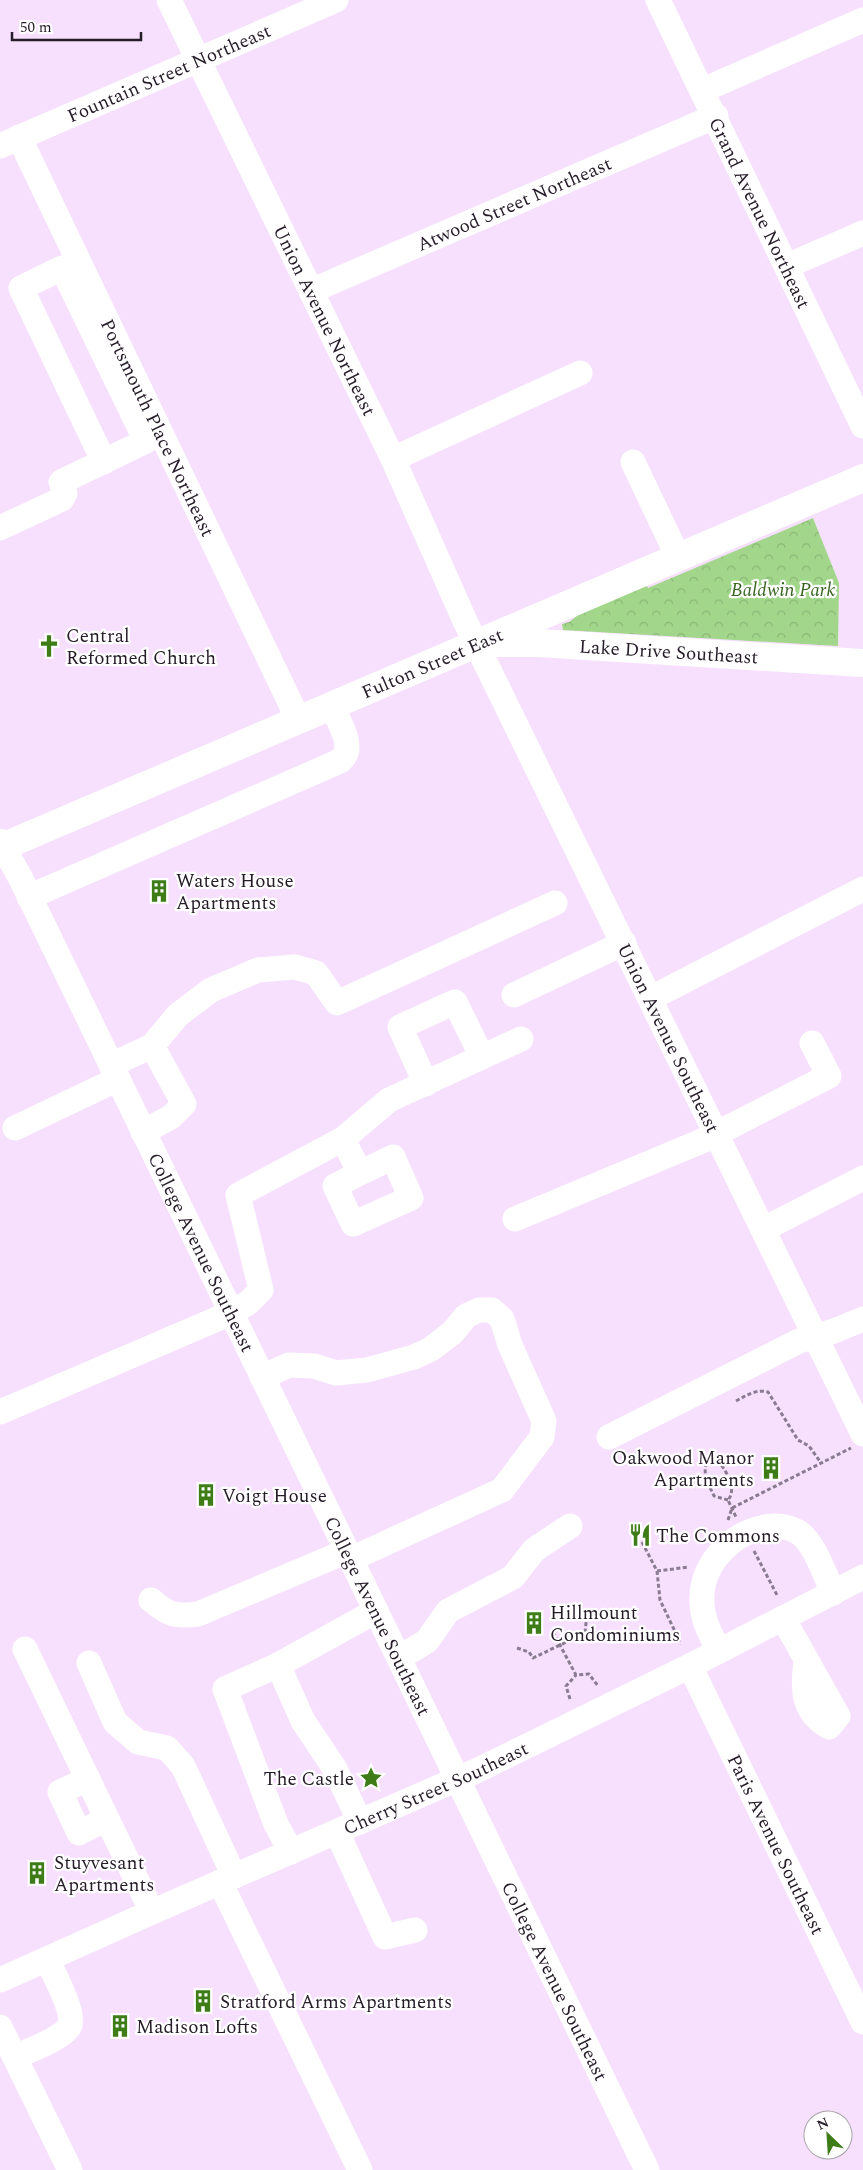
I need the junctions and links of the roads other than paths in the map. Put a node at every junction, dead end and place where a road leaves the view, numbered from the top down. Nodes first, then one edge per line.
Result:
1 (169, 0) edge
2 (336, 0) edge
3 (658, 0) edge
4 (863, 20) edge
5 (198, 60) junction
6 (703, 90) junction
7 (716, 116) junction
8 (9, 142) edge
9 (863, 234) edge
10 (787, 266) junction
11 (312, 291) junction
12 (580, 373) dead end
13 (863, 426) edge
14 (393, 459) junction
15 (104, 462) junction
16 (633, 462) dead end
17 (863, 478) edge
18 (0, 528) edge
19 (678, 557) junction
20 (476, 642) junction
21 (863, 663) edge
22 (331, 705) junction
23 (298, 719) junction
24 (1, 846) edge
25 (863, 889) edge
26 (29, 897) junction
27 (555, 904) dead end
28 (624, 943) junction
29 (514, 995) dead end
30 (651, 998) junction
31 (521, 1039) dead end
32 (812, 1043) dead end
33 (152, 1046) junction
34 (482, 1057) junction
35 (114, 1072) junction
36 (426, 1084) junction
37 (15, 1128) dead end
38 (143, 1132) junction
39 (718, 1134) junction
40 (343, 1139) junction
41 (360, 1173) dead end
42 (863, 1178) edge
43 (514, 1219) dead end
44 (764, 1229) junction
45 (231, 1314) junction
46 (863, 1318) edge
47 (815, 1336) junction
48 (262, 1377) junction
49 (0, 1412) edge
50 (609, 1437) dead end
51 (857, 1441) edge
52 (570, 1526) dead end
53 (349, 1555) junction
54 (863, 1578) edge
55 (833, 1593) junction
56 (151, 1600) dead end
57 (780, 1607) junction
58 (376, 1610) junction
59 (25, 1649) dead end
60 (719, 1651) junction
61 (686, 1655) junction
62 (399, 1658) junction
63 (806, 1662) dead end
64 (89, 1663) dead end
65 (278, 1665) junction
66 (458, 1779) junction
67 (360, 1822) junction
68 (337, 1832) junction
69 (291, 1852) junction
70 (227, 1879) junction
71 (152, 1912) junction
72 (415, 1930) dead end
73 (47, 1960) junction
74 (0, 1980) edge
75 (863, 2022) edge
76 (0, 2027) edge
77 (15, 2057) junction
78 (70, 2170) edge
79 (360, 2170) edge
80 (647, 2170) edge

1 - 5 street, Union Avenue Northeast
2 - 5 street, Fountain Street Northeast
3 - 6 street, Grand Avenue Northeast
4 - 6 street
5 - 8 street, Fountain Street Northeast
5 - 11 street, Union Avenue Northeast
6 - 7 street, Grand Avenue Northeast
7 - 10 street, Grand Avenue Northeast
7 - 11 street, Atwood Street Northeast
8 - 23 street, Portsmouth Place Northeast
9 - 10 street
10 - 13 street, Grand Avenue Northeast
11 - 14 street, Union Avenue Northeast
12 - 14 street
14 - 20 street, Union Avenue Northeast
15 - 15 street
15 - 18 street
16 - 19 street
17 - 19 main road, Fulton Street East
19 - 20 main road, Fulton Street East
20 - 21 main road, Lake Drive Southeast
20 - 22 main road, Fulton Street East
20 - 28 street, Union Avenue Southeast
22 - 23 main road, Fulton Street East
22 - 26 street
23 - 24 main road, Fulton Street East
24 - 26 street, College Avenue Southeast
25 - 30 street
26 - 35 street, College Avenue Southeast
27 - 33 street
28 - 29 street
28 - 30 street, Union Avenue Southeast
30 - 39 street, Union Avenue Southeast
31 - 34 street
32 - 39 street
33 - 35 street
33 - 38 street
34 - 36 street
34 - 36 street
35 - 37 street
35 - 38 street, College Avenue Southeast
36 - 40 street
38 - 45 street, College Avenue Southeast
39 - 43 street
39 - 44 street, Union Avenue Southeast
40 - 41 street
40 - 45 street
42 - 44 street
44 - 47 street, Union Avenue Southeast
45 - 48 street, College Avenue Southeast
45 - 49 street
46 - 47 street
47 - 50 street
47 - 51 street, Union Avenue Southeast
48 - 53 street, College Avenue Southeast
48 - 53 street
52 - 62 street
53 - 56 street
53 - 58 street, College Avenue Southeast
54 - 55 street, Cherry Street Southeast
55 - 57 street, Cherry Street Southeast
55 - 60 street
57 - 60 street, Cherry Street Southeast
57 - 63 street
58 - 62 street, College Avenue Southeast
58 - 65 street
59 - 71 street
60 - 61 street, Cherry Street Southeast
61 - 66 street, Cherry Street Southeast
61 - 75 street, Paris Avenue Southeast
62 - 66 street, College Avenue Southeast
64 - 70 street
65 - 67 street
65 - 69 street
66 - 67 street, Cherry Street Southeast
66 - 80 street, College Avenue Southeast
67 - 68 street, Cherry Street Southeast
68 - 69 street, Cherry Street Southeast
68 - 72 street
69 - 70 street, Cherry Street Southeast
70 - 71 street, Cherry Street Southeast
70 - 79 street
71 - 73 street, Cherry Street Southeast
73 - 74 street, Cherry Street Southeast
73 - 77 street
76 - 77 street
77 - 78 street

